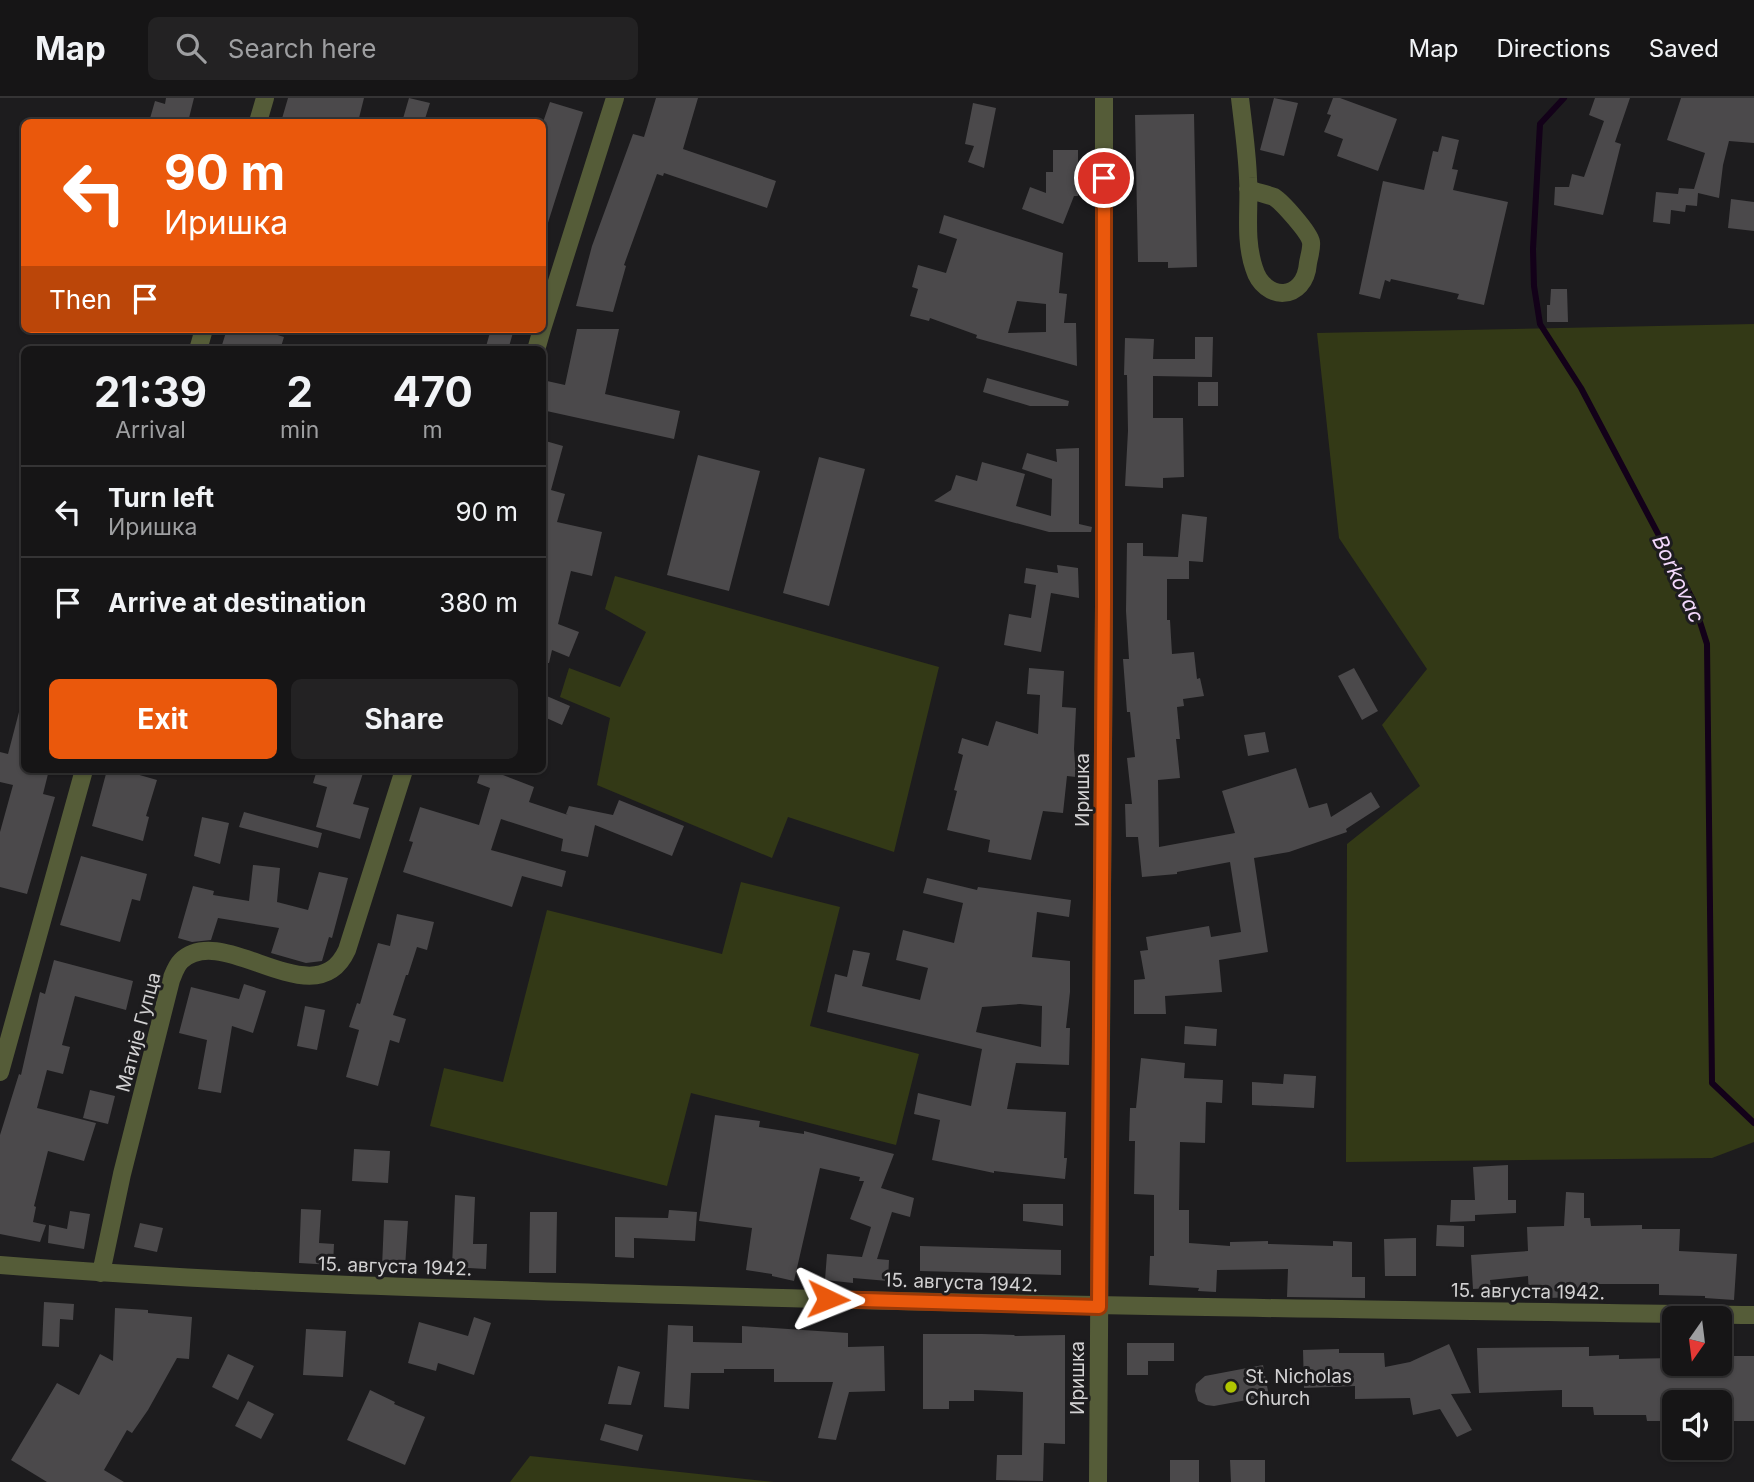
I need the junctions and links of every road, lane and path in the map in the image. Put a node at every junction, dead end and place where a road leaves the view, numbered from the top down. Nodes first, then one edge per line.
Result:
1 (265, 98) edge
2 (615, 98) edge
3 (1104, 98) edge
4 (1240, 98) edge
5 (259, 119) edge
6 (1248, 189) junction
7 (546, 316) edge
8 (83, 773) edge
9 (403, 773) edge
10 (0, 1072) edge
11 (0, 1265) edge
12 (101, 1273) junction
13 (1099, 1307) junction
14 (1754, 1315) edge
15 (1098, 1482) edge

1 - 5 street
2 - 7 street
3 - 13 street, Иришка
4 - 6 street
6 - 6 street
8 - 10 street
9 - 12 street, Матије Гупца
11 - 12 street, 15. августа 1942.
12 - 13 street, 15. августа 1942.
13 - 14 street, 15. августа 1942.
13 - 15 street, Иришка

